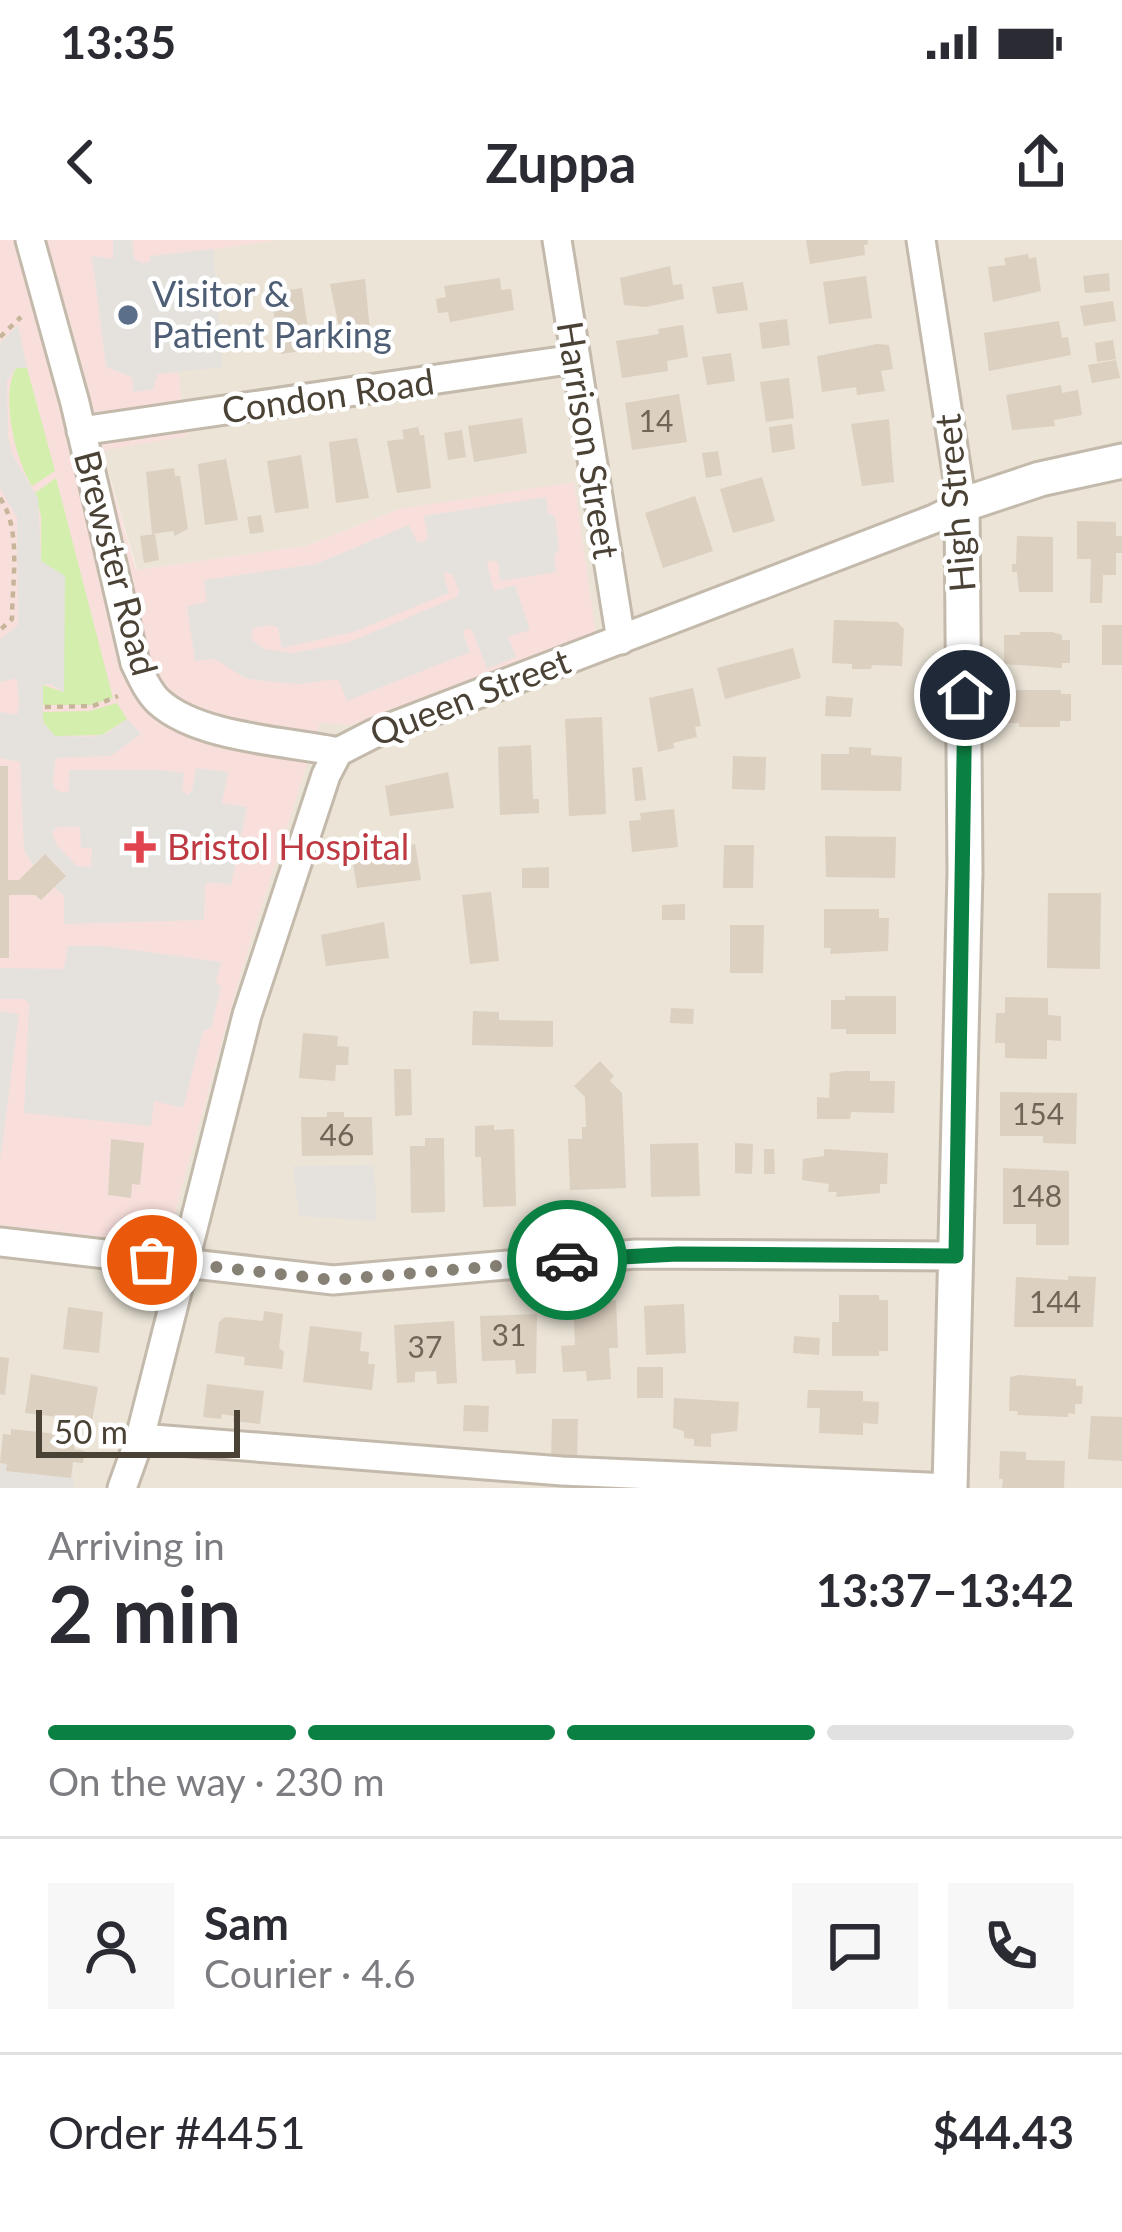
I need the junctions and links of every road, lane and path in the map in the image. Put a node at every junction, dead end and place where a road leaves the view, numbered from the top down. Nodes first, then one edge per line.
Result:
1 (30, 240) edge
2 (557, 240) edge
3 (921, 240) edge
4 (21, 316) dead end
5 (0, 337) edge
6 (574, 359) junction
7 (81, 431) junction
8 (1122, 461) edge
9 (0, 498) edge
10 (962, 505) junction
11 (0, 630) edge
12 (621, 640) junction
13 (118, 696) dead end
14 (44, 707) dead end
15 (338, 752) junction
16 (0, 1242) edge
17 (956, 1256) junction
18 (182, 1264) junction
19 (140, 1438) junction
20 (122, 1488) edge
21 (950, 1488) edge

1 - 7 street, Brewster Road
2 - 6 street, Harrison Street
3 - 10 street, High Street
4 - 5 path
6 - 7 street, Condon Road
6 - 12 street, Harrison Street
7 - 15 street, Brewster Road
8 - 10 street, Queen Street
9 - 11 path
10 - 12 street, Queen Street
10 - 17 street, High Street
12 - 15 street, Queen Street
13 - 14 path
15 - 18 street, Queen Street
16 - 18 street
17 - 18 street
17 - 21 street, High Street
18 - 19 street, Queen Street
19 - 20 street, Queen Street
19 - 21 street

